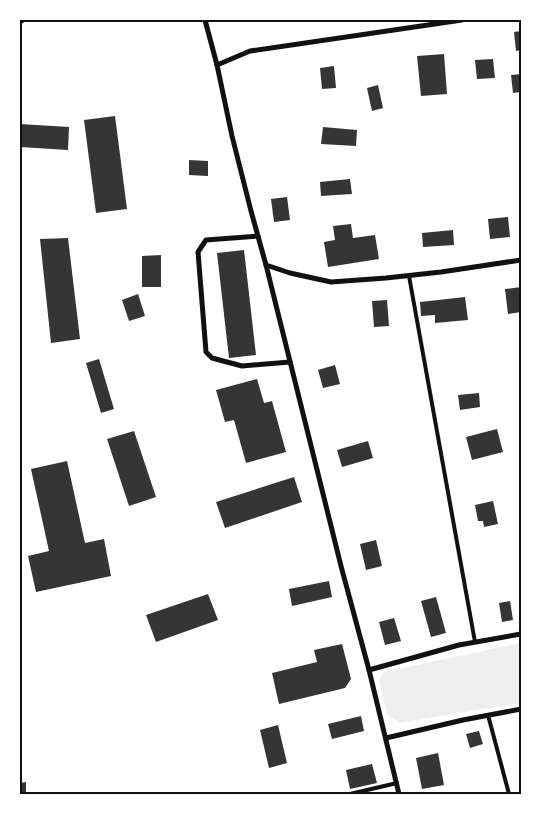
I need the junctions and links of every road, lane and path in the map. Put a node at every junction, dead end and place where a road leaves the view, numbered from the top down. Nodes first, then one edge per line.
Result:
1 (205, 20) edge
2 (462, 20) edge
3 (217, 65) junction
4 (258, 236) junction
5 (521, 260) edge
6 (266, 265) junction
7 (409, 276) junction
8 (290, 362) junction
9 (521, 634) edge
10 (475, 642) junction
11 (369, 670) junction
12 (521, 709) edge
13 (488, 715) junction
14 (386, 738) junction
15 (397, 783) junction
16 (350, 794) edge
17 (399, 794) edge
18 (509, 794) edge

1 - 3 street
2 - 3 street
3 - 4 street
4 - 6 street
4 - 8 street
5 - 7 street
6 - 7 street
6 - 8 street
7 - 10 lane
8 - 11 street
9 - 10 street
10 - 11 street
11 - 14 street
12 - 13 street
13 - 14 street
13 - 18 lane
14 - 15 street
15 - 16 lane
15 - 17 street

